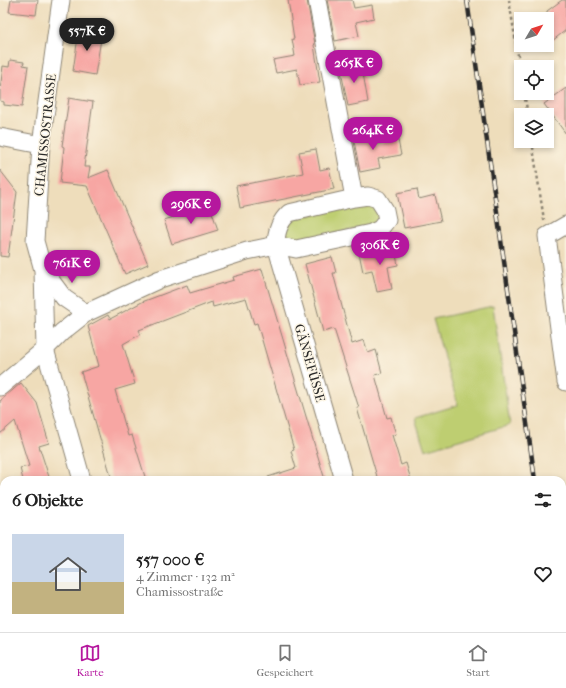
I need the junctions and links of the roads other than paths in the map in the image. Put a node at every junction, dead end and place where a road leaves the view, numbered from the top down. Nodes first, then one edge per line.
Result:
1 (61, 0) edge
2 (317, 0) edge
3 (0, 137) edge
4 (41, 144) junction
5 (354, 198) junction
6 (566, 225) edge
7 (276, 245) junction
8 (43, 270) junction
9 (86, 313) junction
10 (45, 349) junction
11 (566, 382) edge
12 (0, 387) edge
13 (81, 476) edge
14 (343, 476) edge

1 - 4 street, CHAMISSOSTRASSE
2 - 5 street
3 - 4 street
4 - 8 street, CHAMISSOSTRASSE
5 - 7 street
5 - 7 street
6 - 11 street
7 - 9 street
7 - 14 street, GÄNSEFÜSSE
8 - 9 street, CHAMISSOSTRASSE
8 - 10 street, CHAMISSOSTRASSE
9 - 10 street
10 - 12 street
10 - 13 street, CHAMISSOSTRASSE

